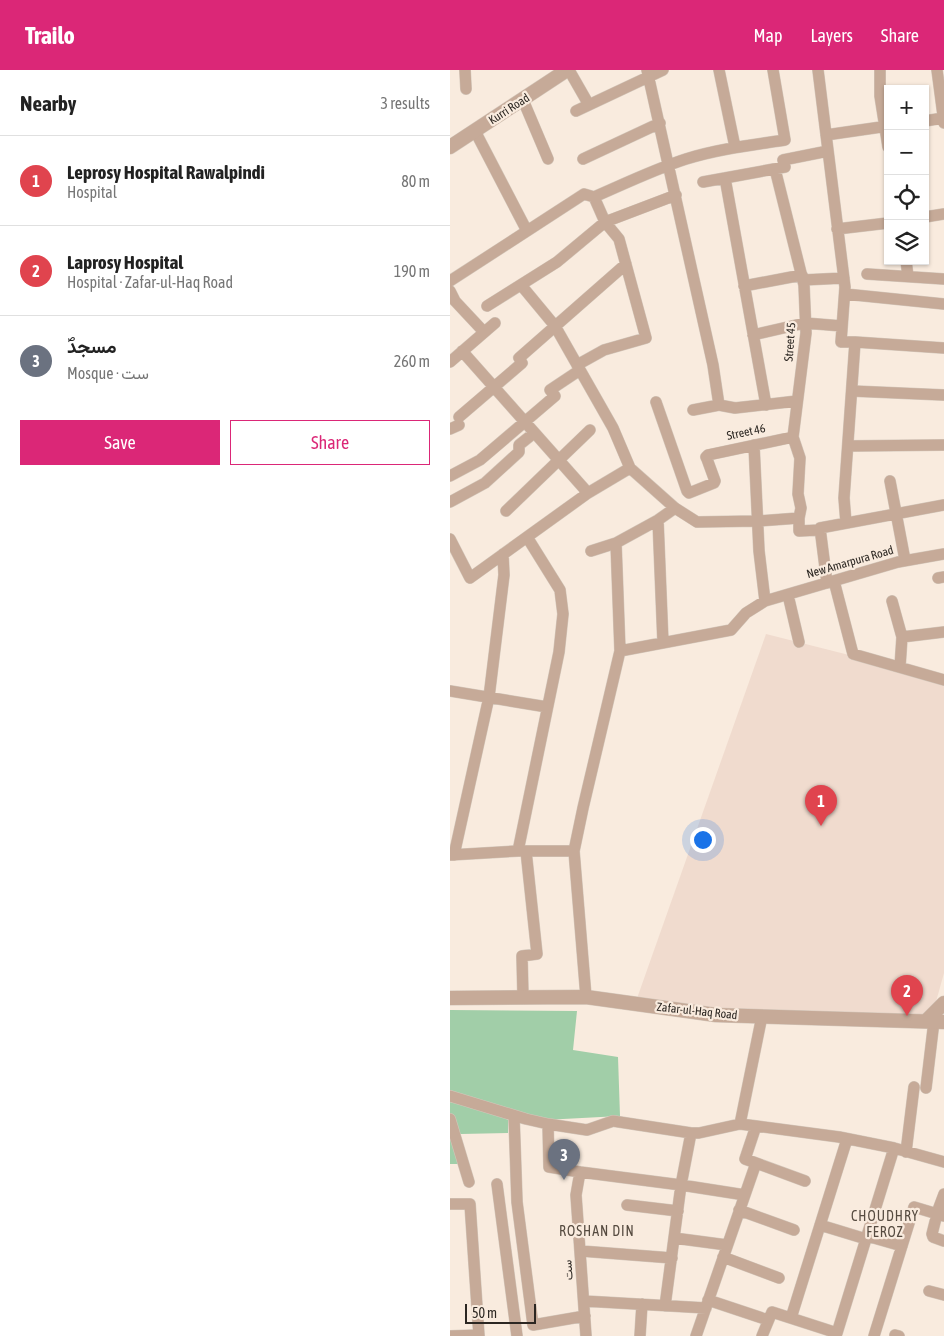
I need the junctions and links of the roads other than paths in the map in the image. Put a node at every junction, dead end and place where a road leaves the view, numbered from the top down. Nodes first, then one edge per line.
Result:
1 (465, 70) edge
2 (568, 70) edge
3 (663, 70) edge
4 (719, 70) edge
5 (773, 70) edge
6 (818, 70) edge
7 (880, 70) edge
8 (937, 70) edge
9 (648, 73) edge
10 (466, 89) dead end
11 (523, 100) junction
12 (588, 105) junction
13 (576, 111) dead end
14 (884, 116) edge
15 (929, 121) edge
16 (944, 121) edge
17 (660, 123) junction
18 (884, 126) edge
19 (475, 131) junction
20 (826, 135) junction
21 (785, 140) junction
22 (450, 147) edge
23 (735, 147) junction
24 (828, 151) junction
25 (548, 159) dead end
26 (583, 159) dead end
27 (789, 159) junction
28 (669, 165) junction
29 (775, 169) junction
30 (725, 178) junction
31 (703, 182) dead end
32 (676, 195) junction
33 (594, 197) junction
34 (944, 214) edge
35 (929, 216) edge
36 (605, 222) junction
37 (884, 223) edge
38 (837, 229) junction
39 (527, 231) junction
40 (626, 264) junction
41 (907, 265) edge
42 (867, 274) dead end
43 (908, 276) junction
44 (802, 278) junction
45 (844, 278) junction
46 (944, 279) edge
47 (450, 281) edge
48 (521, 285) junction
49 (744, 286) junction
50 (450, 291) edge
51 (845, 294) junction
52 (944, 304) edge
53 (487, 306) dead end
54 (495, 323) dead end
55 (805, 323) junction
56 (555, 326) junction
57 (842, 326) junction
58 (484, 332) junction
59 (753, 335) junction
60 (855, 342) junction
61 (944, 348) edge
62 (462, 351) junction
63 (450, 362) edge
64 (578, 368) junction
65 (494, 388) junction
66 (852, 391) junction
67 (944, 395) edge
68 (797, 401) junction
69 (656, 402) dead end
70 (719, 405) junction
71 (766, 405) junction
72 (693, 410) dead end
73 (525, 422) junction
74 (456, 424) edge
75 (590, 430) dead end
76 (534, 433) junction
77 (793, 437) junction
78 (754, 444) junction
79 (944, 445) edge
80 (848, 446) junction
81 (559, 460) junction
82 (630, 468) junction
83 (450, 476) edge
84 (890, 481) dead end
85 (588, 494) junction
86 (450, 502) edge
87 (944, 505) edge
88 (675, 508) junction
89 (506, 511) dead end
90 (896, 513) junction
91 (800, 518) junction
92 (658, 520) junction
93 (757, 521) junction
94 (846, 523) junction
95 (820, 530) junction
96 (527, 537) junction
97 (450, 539) edge
98 (616, 543) junction
99 (591, 551) dead end
100 (502, 554) junction
101 (944, 554) edge
102 (905, 560) junction
103 (830, 582) junction
104 (788, 594) junction
105 (765, 601) junction
106 (892, 601) dead end
107 (944, 632) edge
108 (902, 637) junction
109 (800, 642) dead end
110 (663, 643) junction
111 (620, 651) junction
112 (900, 668) junction
113 (944, 680) edge
114 (450, 691) edge
115 (489, 697) junction
116 (547, 707) junction
117 (522, 851) junction
118 (574, 851) junction
119 (452, 855) edge
120 (523, 997) junction
121 (586, 997) junction
122 (450, 998) edge
123 (944, 1003) edge
124 (762, 1016) junction
125 (935, 1021) edge
126 (914, 1087) dead end
127 (926, 1088) dead end
128 (450, 1096) edge
129 (514, 1116) junction
130 (450, 1119) edge
131 (548, 1124) junction
132 (740, 1124) junction
133 (756, 1126) junction
134 (691, 1132) junction
135 (848, 1139) junction
136 (894, 1148) junction
137 (906, 1152) junction
138 (944, 1162) edge
139 (756, 1163) junction
140 (580, 1172) junction
141 (805, 1181) dead end
142 (469, 1182) dead end
143 (497, 1184) dead end
144 (681, 1185) junction
145 (944, 1194) edge
146 (745, 1195) junction
147 (450, 1204) edge
148 (627, 1205) dead end
149 (740, 1210) junction
150 (678, 1211) junction
151 (940, 1215) edge
152 (820, 1225) junction
153 (794, 1230) dead end
154 (674, 1238) junction
155 (866, 1238) junction
156 (944, 1240) edge
157 (727, 1245) junction
158 (902, 1246) junction
159 (581, 1251) junction
160 (723, 1257) junction
161 (672, 1258) junction
162 (779, 1278) dead end
163 (929, 1291) dead end
164 (944, 1295) edge
165 (584, 1301) junction
166 (642, 1304) junction
167 (707, 1304) junction
168 (664, 1306) junction
169 (585, 1316) junction
170 (791, 1318) junction
171 (768, 1320) junction
172 (816, 1331) edge
173 (479, 1335) edge
174 (450, 1336) edge
175 (517, 1336) edge
176 (586, 1336) edge
177 (640, 1336) edge
178 (696, 1336) edge
179 (762, 1336) edge
180 (874, 1336) edge

1 - 10 street
2 - 11 street, Kurri Road
2 - 12 street
3 - 9 street
4 - 23 street
5 - 21 street
6 - 20 street
7 - 14 street
8 - 16 street
9 - 12 street
9 - 17 street
11 - 19 street, Kurri Road
11 - 25 street
12 - 13 street
15 - 16 street
17 - 26 street
17 - 28 street
18 - 20 street
19 - 22 street, Kurri Road
19 - 39 street
20 - 24 street
21 - 23 street
21 - 27 street
23 - 28 street
24 - 27 street
24 - 38 street
27 - 29 street
28 - 32 street
28 - 33 street
29 - 30 street
29 - 44 street, Street 45
30 - 31 street
30 - 49 street
32 - 36 street
32 - 70 street
33 - 36 street
33 - 39 street
34 - 35 street
36 - 40 street
36 - 48 street
37 - 38 street
38 - 45 street
39 - 47 street
40 - 56 street
40 - 64 street
41 - 43 street
42 - 43 street
43 - 46 street
44 - 45 street
44 - 49 street
44 - 55 street, Street 45
45 - 51 street
48 - 53 street
48 - 56 street
49 - 59 street
50 - 58 street
51 - 52 street
51 - 57 street
54 - 58 street
55 - 57 street
55 - 59 street
55 - 68 street, Street 45
56 - 64 street
56 - 65 street
57 - 60 street
58 - 62 street
59 - 71 street
60 - 61 street
60 - 66 street
62 - 63 street
62 - 65 street
64 - 73 street
64 - 82 street
65 - 73 street
65 - 74 street
66 - 67 street
66 - 80 street
68 - 71 street
68 - 77 street, Street 45
69 - 78 street, Street 46
70 - 71 street
70 - 72 street
73 - 76 street
73 - 83 street
75 - 81 street
76 - 81 street
76 - 86 street
77 - 78 street, Street 46
77 - 91 street, Street 45
78 - 93 street
79 - 80 street
80 - 94 street
81 - 85 street
81 - 89 street
82 - 85 street
82 - 88 street
84 - 90 street
85 - 96 street
87 - 90 street
88 - 92 street
88 - 93 street
90 - 94 street
90 - 102 street
91 - 93 street
91 - 95 street
92 - 98 street
92 - 110 street
93 - 105 street
94 - 95 street
95 - 103 street
96 - 100 street
96 - 116 street
97 - 100 street
98 - 99 street
98 - 111 street
100 - 115 street
101 - 102 street, New Amarpura Road
102 - 103 street, New Amarpura Road
103 - 104 street, New Amarpura Road
103 - 112 street
104 - 105 street, New Amarpura Road
104 - 109 street
105 - 110 street, New Amarpura Road
106 - 108 street
107 - 108 street
108 - 112 street
110 - 111 street, New Amarpura Road
111 - 118 street
112 - 113 street
114 - 115 street
115 - 116 street
115 - 119 street
116 - 117 street
117 - 118 street
117 - 119 street
117 - 120 street
118 - 121 street
120 - 121 street, Zafar-ul-Haq Road
120 - 122 street, Zafar-ul-Haq Road
121 - 124 street, Zafar-ul-Haq Road
123 - 125 street
124 - 125 street, Zafar-ul-Haq Road
124 - 132 street
125 - 127 street
126 - 137 street
128 - 129 street
129 - 131 street
129 - 169 street
130 - 142 street
131 - 134 street
131 - 140 street
132 - 133 street
132 - 134 street
133 - 135 street
133 - 139 street
134 - 144 street
135 - 136 street
135 - 152 street
136 - 137 street
136 - 155 street
137 - 138 street
139 - 141 street
139 - 146 street
140 - 144 street
140 - 159 street, ست
143 - 175 street
144 - 146 street
144 - 150 street
145 - 151 street
146 - 149 street
147 - 173 street
148 - 150 street
149 - 153 street
149 - 157 street
150 - 154 street
151 - 156 street
151 - 158 street
152 - 155 street
152 - 170 street
154 - 157 street
154 - 161 street
155 - 158 street
155 - 172 street
157 - 160 street
158 - 180 street
159 - 161 street
159 - 165 street, ست
160 - 162 street
160 - 167 street
161 - 168 street
163 - 164 street
165 - 166 street
165 - 169 street, ست
166 - 168 street
166 - 177 street
167 - 168 street
167 - 171 street
167 - 178 street
169 - 176 street, ست
170 - 171 street
170 - 172 street
171 - 179 street
173 - 174 street

